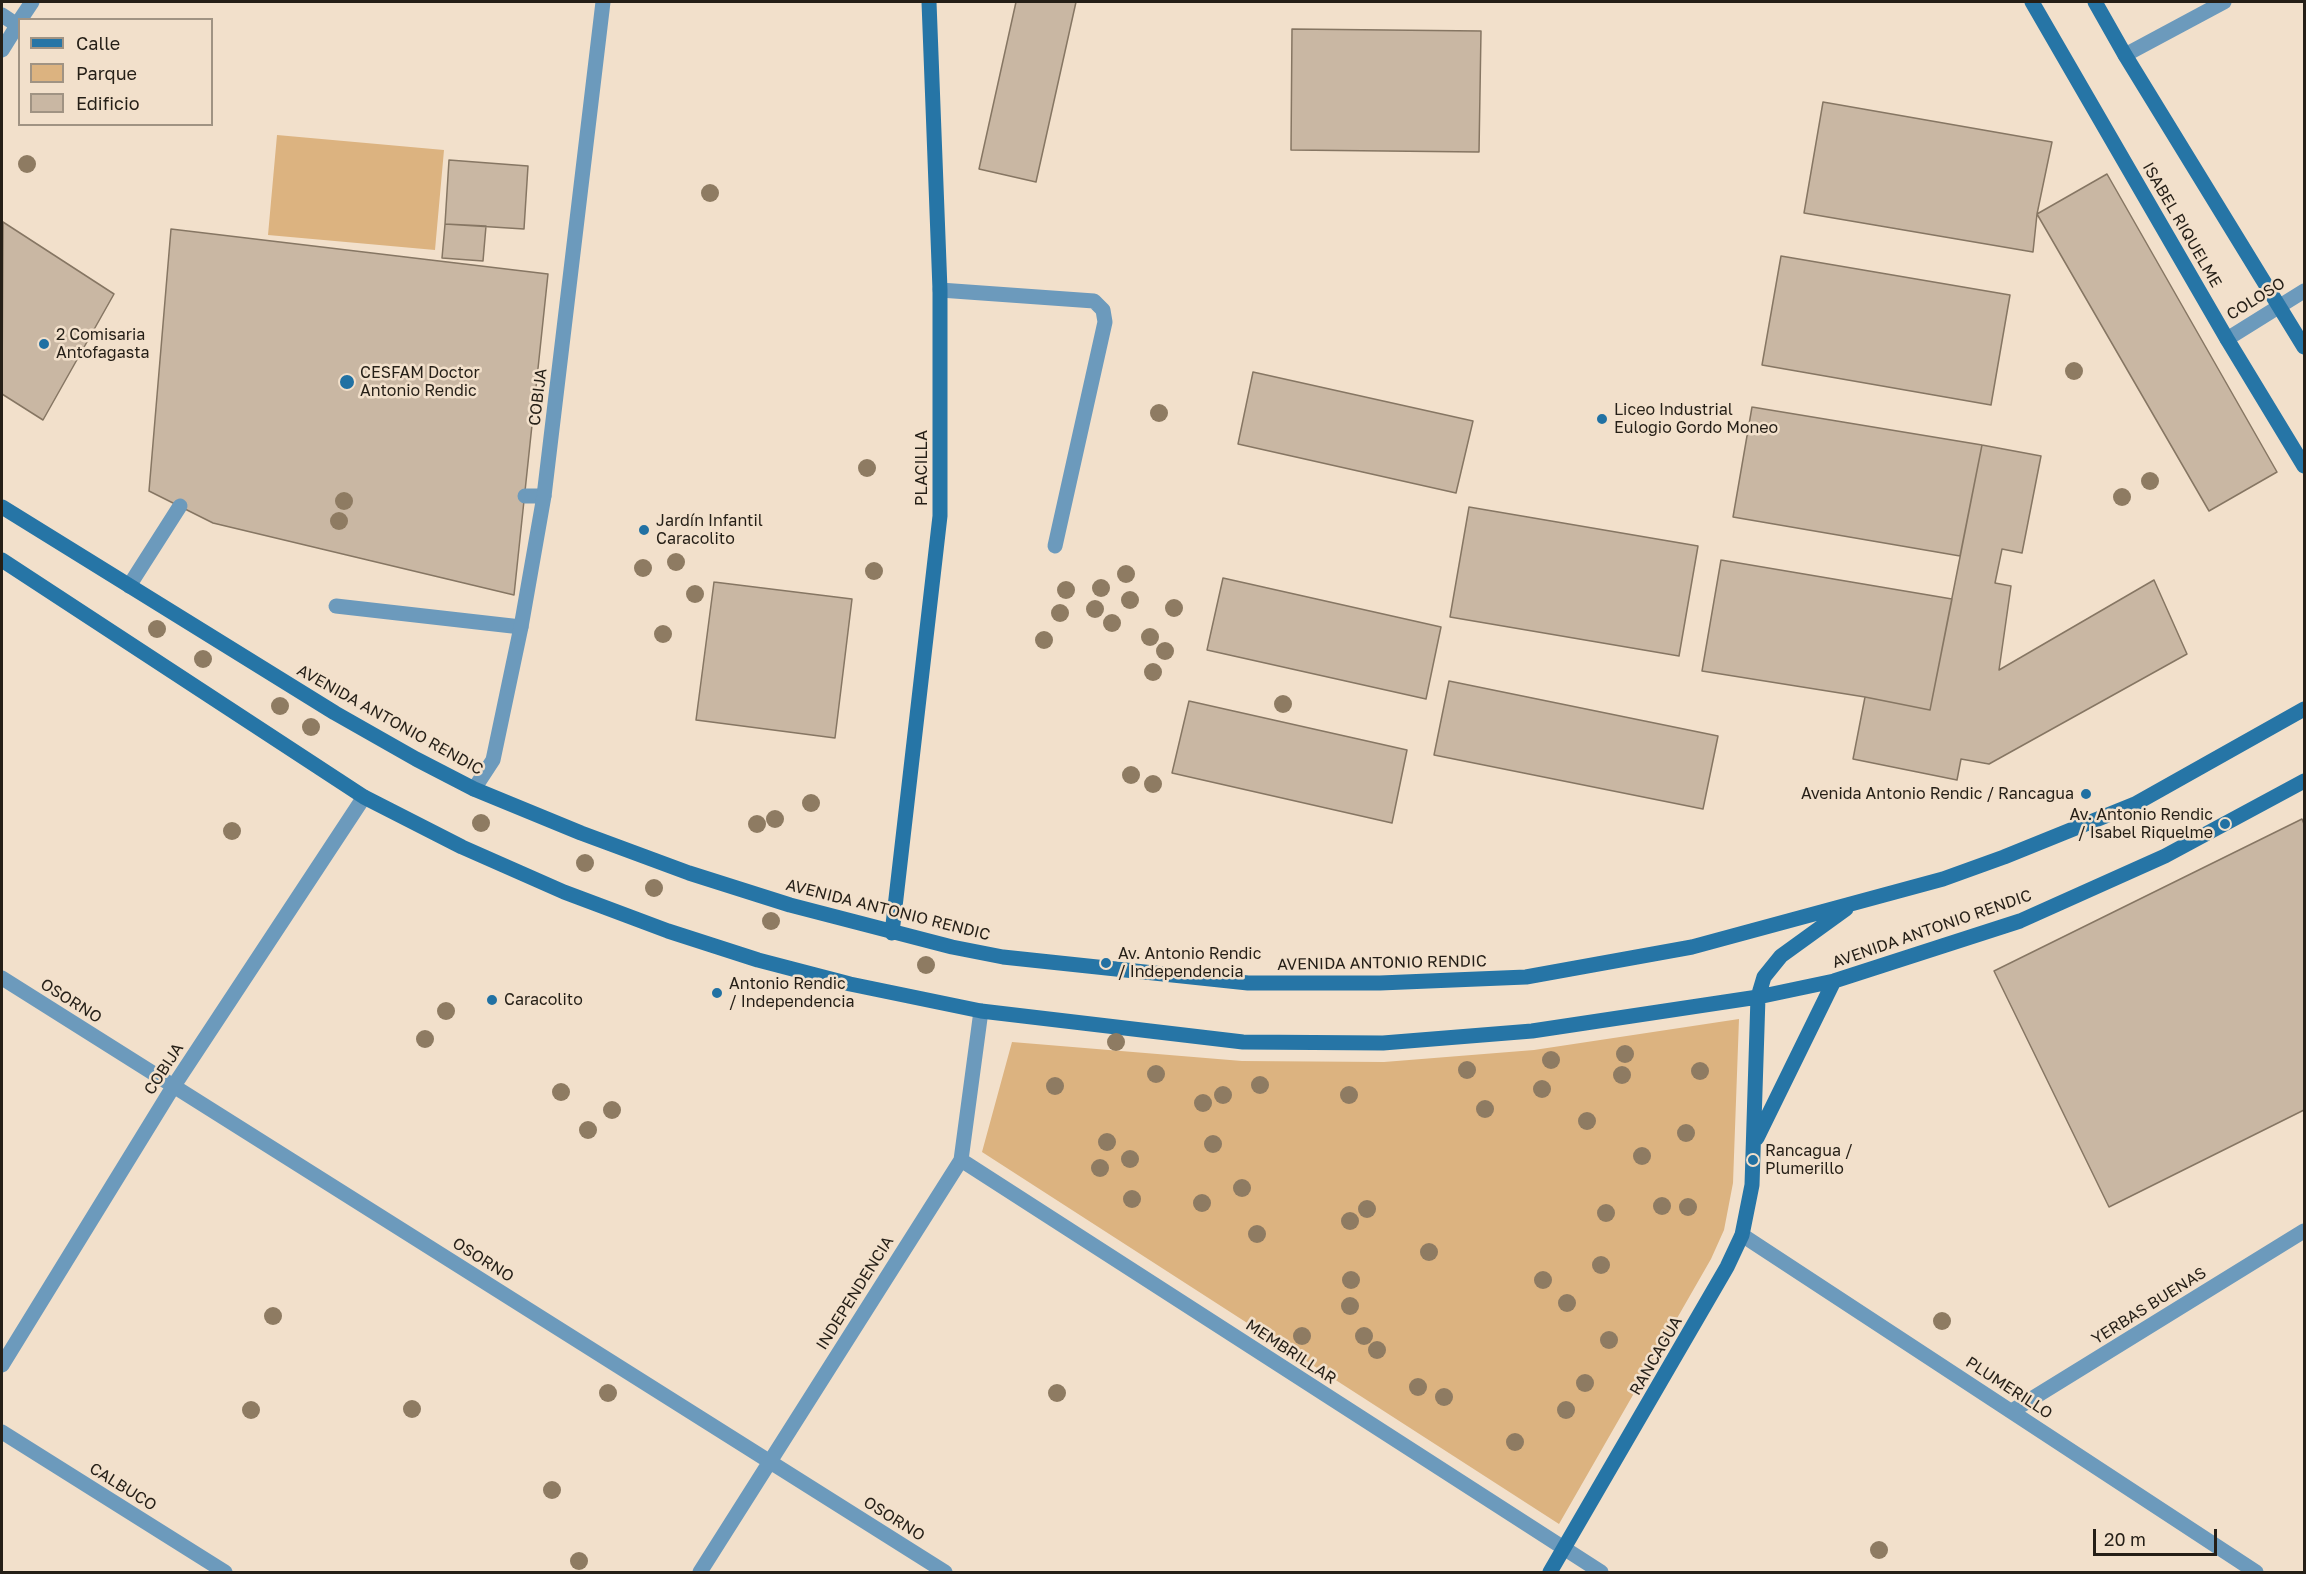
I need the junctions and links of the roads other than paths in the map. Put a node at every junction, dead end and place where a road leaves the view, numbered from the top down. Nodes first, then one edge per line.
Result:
1 (32, 2) edge
2 (603, 2) edge
3 (929, 2) edge
4 (2031, 2) edge
5 (2095, 2) edge
6 (2224, 2) edge
7 (2, 15) edge
8 (22, 18) edge
9 (18, 22) edge
10 (18, 24) edge
11 (2, 50) edge
12 (2125, 55) junction
13 (940, 290) junction
14 (2304, 291) edge
15 (2280, 304) junction
16 (2227, 339) junction
17 (2304, 347) edge
18 (2304, 466) edge
19 (525, 496) dead end
20 (544, 496) junction
21 (180, 506) dead end
22 (2, 507) edge
23 (1055, 546) dead end
24 (2, 560) edge
25 (129, 586) junction
26 (336, 606) dead end
27 (521, 627) junction
28 (2304, 709) edge
29 (2304, 780) edge
30 (474, 789) junction
31 (364, 797) junction
32 (1853, 904) junction
33 (892, 933) junction
34 (2, 978) edge
35 (1834, 981) junction
36 (1758, 997) junction
37 (981, 1011) junction
38 (173, 1087) junction
39 (1754, 1144) junction
40 (961, 1160) junction
41 (2304, 1231) edge
42 (1742, 1235) junction
43 (2, 1365) edge
44 (2012, 1412) junction
45 (2, 1432) edge
46 (769, 1462) junction
47 (1565, 1550) junction
48 (225, 1572) edge
49 (700, 1572) edge
50 (945, 1572) edge
51 (1550, 1572) edge
52 (1601, 1572) edge
53 (2256, 1572) edge

1 - 8 street
2 - 20 street, COBIJA
3 - 13 main road, PLACILLA
4 - 16 main road, ISABEL RIQUELME
5 - 12 main road
6 - 12 street
7 - 9 street
10 - 11 street
12 - 15 main road
13 - 23 street
13 - 33 main road, PLACILLA
14 - 15 street, COLOSO
15 - 16 street, COLOSO
15 - 17 main road
16 - 18 main road, ISABEL RIQUELME
19 - 20 street
20 - 27 street, COBIJA
21 - 25 street
22 - 25 main road, AVENIDA ANTONIO RENDIC
24 - 31 main road, AVENIDA ANTONIO RENDIC
25 - 30 main road, AVENIDA ANTONIO RENDIC
26 - 27 street
27 - 30 street, COBIJA
28 - 32 main road, AVENIDA ANTONIO RENDIC
29 - 35 main road, AVENIDA ANTONIO RENDIC
30 - 33 main road, AVENIDA ANTONIO RENDIC
31 - 37 main road, AVENIDA ANTONIO RENDIC
31 - 38 street, COBIJA
32 - 33 main road, AVENIDA ANTONIO RENDIC
32 - 36 main road, AVENIDA ANTONIO RENDIC
34 - 38 street, OSORNO
35 - 36 main road, AVENIDA ANTONIO RENDIC
35 - 39 main road, RANCAGUA
36 - 37 main road, AVENIDA ANTONIO RENDIC
36 - 39 main road, RANCAGUA
37 - 40 street, INDEPENDENCIA
38 - 43 street, COBIJA
38 - 46 street, OSORNO
39 - 42 main road, RANCAGUA
40 - 46 street, INDEPENDENCIA
40 - 47 street, MEMBRILLAR
41 - 44 street, YERBAS BUENAS
42 - 44 street, PLUMERILLO
42 - 47 main road, RANCAGUA
44 - 53 street, PLUMERILLO
45 - 48 street, CALBUCO
46 - 49 street, INDEPENDENCIA
46 - 50 street, OSORNO
47 - 51 main road, RANCAGUA
47 - 52 street, MEMBRILLAR

